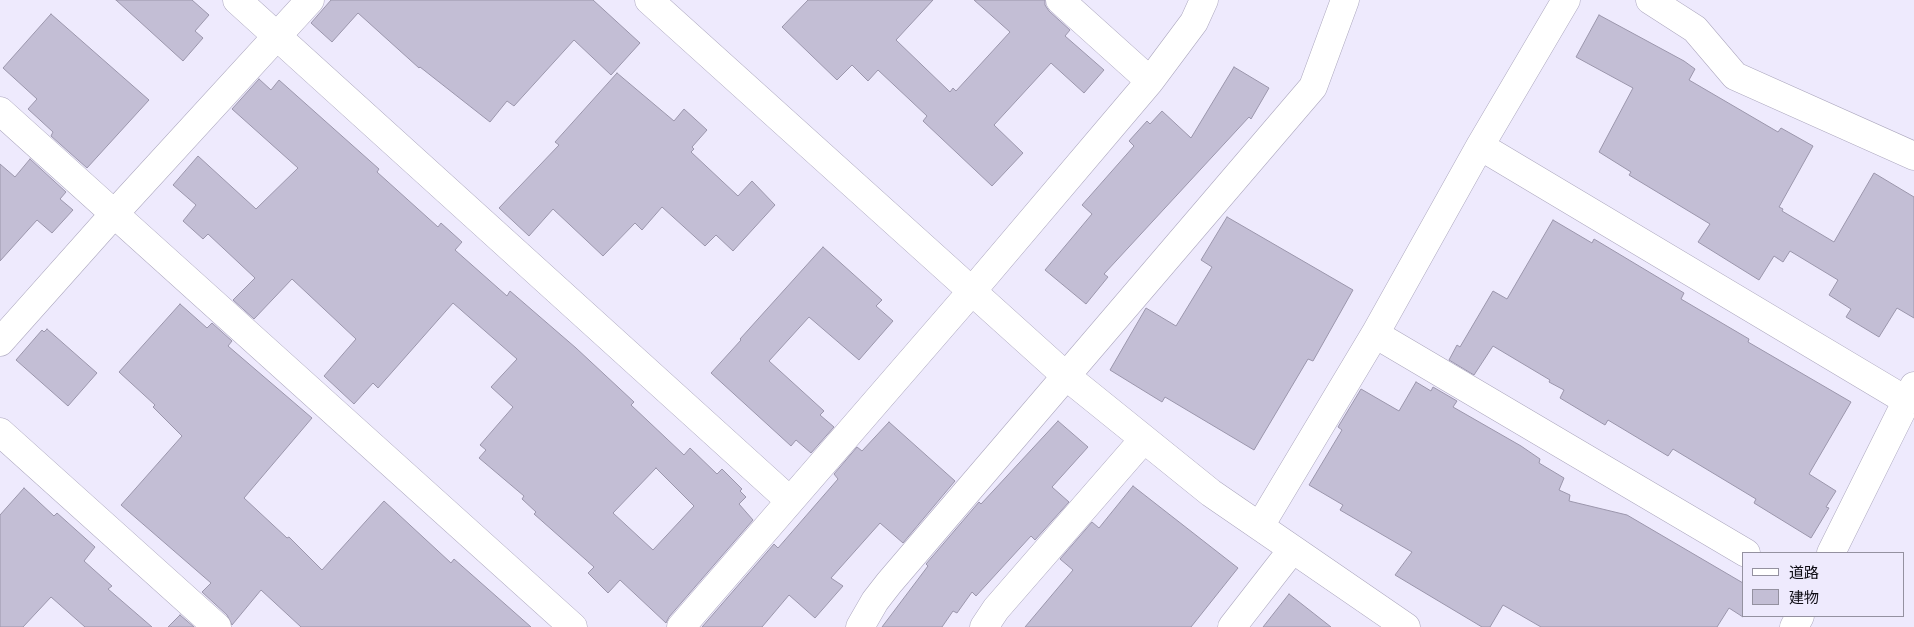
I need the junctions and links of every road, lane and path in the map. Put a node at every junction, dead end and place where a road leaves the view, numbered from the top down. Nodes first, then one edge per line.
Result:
1 (237, 0) edge
2 (310, 0) edge
3 (649, 0) edge
4 (1060, 0) edge
5 (1204, 0) edge
6 (1345, 0) edge
7 (1566, 0) edge
8 (1650, 0) edge
9 (277, 36) junction
10 (1150, 81) junction
11 (0, 111) edge
12 (1480, 146) junction
13 (1914, 156) edge
14 (114, 214) junction
15 (972, 291) junction
16 (1375, 334) junction
17 (0, 342) edge
18 (1066, 376) junction
19 (1910, 394) edge
20 (0, 432) edge
21 (1143, 440) junction
22 (790, 500) junction
23 (1260, 526) junction
24 (1292, 550) junction
25 (1744, 552) edge
26 (1832, 552) edge
27 (217, 627) edge
28 (573, 627) edge
29 (681, 627) edge
30 (860, 627) edge
31 (984, 627) edge
32 (1232, 627) edge
33 (1406, 627) edge

1 - 9 street
2 - 9 street
3 - 15 street
4 - 10 street
5 - 10 street
6 - 18 street
7 - 12 street
8 - 13 street
9 - 14 street
9 - 22 street
10 - 15 street
11 - 14 street
12 - 16 street
12 - 19 street
14 - 17 street
14 - 28 street
15 - 18 street
15 - 22 street
16 - 23 street
16 - 25 street
18 - 21 street
18 - 30 street
19 - 26 street
20 - 27 street
21 - 23 street
21 - 31 street
22 - 29 street
23 - 24 street
24 - 32 street
24 - 33 street

